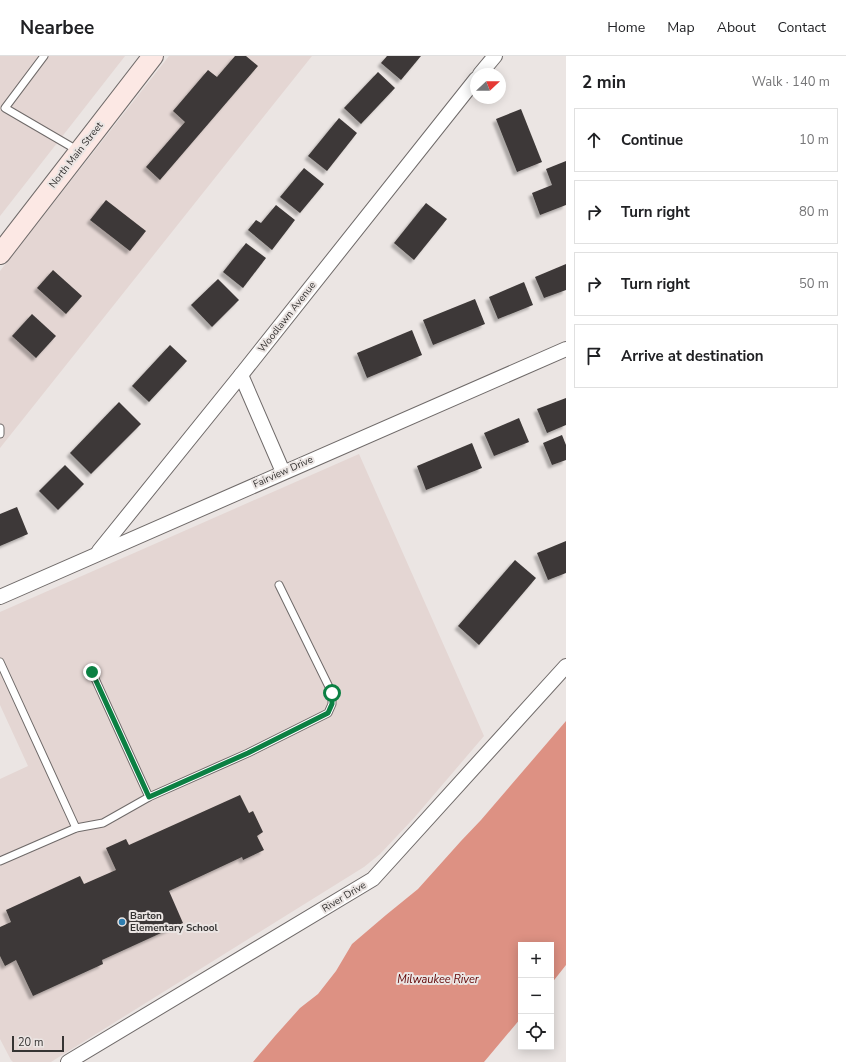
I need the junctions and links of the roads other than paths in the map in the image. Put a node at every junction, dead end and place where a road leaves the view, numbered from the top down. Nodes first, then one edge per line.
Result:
1 (44, 56) edge
2 (153, 56) edge
3 (495, 56) edge
4 (485, 68) edge
5 (470, 88) edge
6 (2, 106) edge
7 (79, 152) junction
8 (4, 246) edge
9 (566, 349) edge
10 (241, 375) junction
11 (0, 428) edge
12 (0, 434) edge
13 (283, 472) junction
14 (98, 553) junction
15 (279, 585) dead end
16 (0, 597) edge
17 (0, 662) edge
18 (566, 666) edge
19 (92, 672) dead end
20 (149, 797) junction
21 (76, 828) junction
22 (0, 861) edge
23 (68, 1062) edge

1 - 6 lane
2 - 7 main road, North Main Street
3 - 4 street
5 - 10 street, Woodlawn Avenue
6 - 7 lane
7 - 8 main road, North Main Street
9 - 13 street, Fairview Drive
10 - 13 street
10 - 14 street, Woodlawn Avenue
11 - 12 lane
13 - 14 street, Fairview Drive
14 - 16 street, Fairview Drive
15 - 20 lane
17 - 21 lane
18 - 23 street, River Drive
19 - 20 lane
20 - 21 lane
21 - 22 lane

